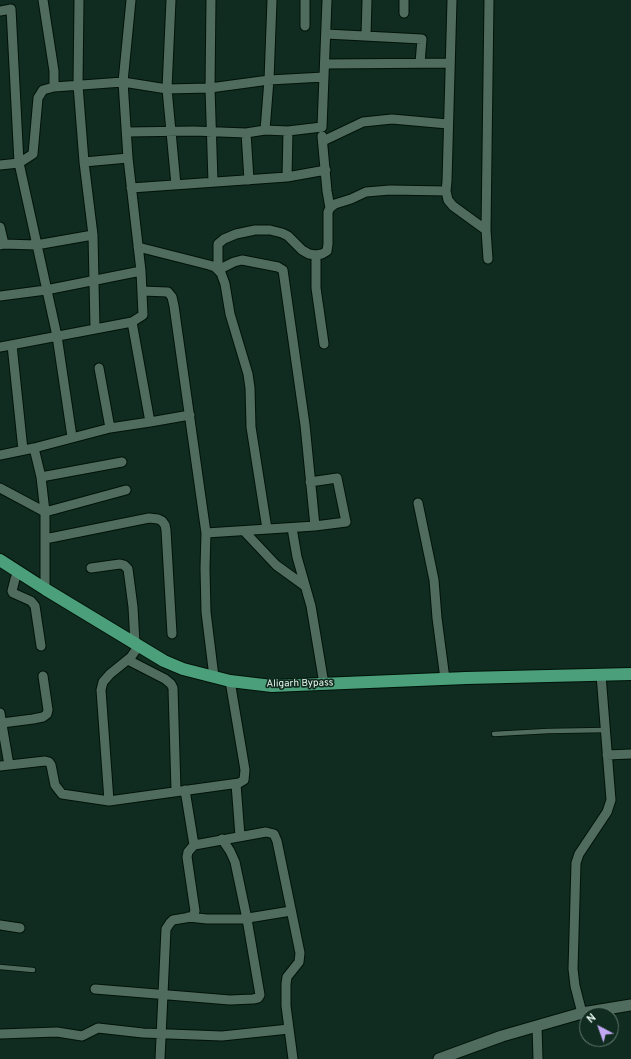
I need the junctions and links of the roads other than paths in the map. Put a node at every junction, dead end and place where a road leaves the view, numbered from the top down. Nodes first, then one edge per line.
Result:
1 (43, 0) edge
2 (79, 0) edge
3 (131, 0) edge
4 (171, 0) edge
5 (211, 0) edge
6 (272, 0) edge
7 (305, 0) edge
8 (327, 0) edge
9 (367, 0) edge
10 (404, 0) edge
11 (452, 0) edge
12 (489, 0) edge
13 (9, 5) edge
14 (0, 11) edge
15 (404, 13) dead end
16 (305, 26) dead end
17 (326, 34) junction
18 (366, 36) junction
19 (420, 63) junction
20 (450, 63) junction
21 (325, 64) junction
22 (324, 77) junction
23 (269, 80) junction
24 (123, 82) junction
25 (78, 85) junction
26 (54, 87) junction
27 (210, 88) junction
28 (167, 89) junction
29 (448, 124) junction
30 (322, 127) junction
31 (264, 130) junction
32 (288, 131) junction
33 (127, 132) junction
34 (172, 132) junction
35 (212, 132) junction
36 (246, 133) junction
37 (322, 141) junction
38 (128, 158) junction
39 (84, 162) junction
40 (19, 163) junction
41 (0, 165) edge
42 (326, 170) junction
43 (286, 177) junction
44 (248, 180) junction
45 (214, 182) junction
46 (176, 185) junction
47 (131, 188) junction
48 (446, 191) junction
49 (330, 208) junction
50 (0, 227) edge
51 (486, 230) junction
52 (93, 235) junction
53 (2, 245) edge
54 (36, 245) junction
55 (138, 247) junction
56 (316, 256) junction
57 (488, 259) dead end
58 (218, 270) junction
59 (141, 271) junction
60 (94, 281) junction
61 (46, 290) junction
62 (142, 291) junction
63 (0, 296) edge
64 (132, 322) junction
65 (95, 329) junction
66 (57, 336) junction
67 (324, 344) dead end
68 (12, 345) junction
69 (0, 347) edge
70 (99, 368) dead end
71 (190, 414) junction
72 (150, 422) junction
73 (110, 428) junction
74 (72, 437) junction
75 (34, 448) junction
76 (23, 450) junction
77 (0, 455) edge
78 (122, 462) dead end
79 (41, 477) junction
80 (310, 482) junction
81 (0, 488) edge
82 (126, 490) dead end
83 (418, 503) dead end
84 (45, 512) junction
85 (315, 526) junction
86 (292, 528) junction
87 (267, 529) junction
88 (244, 531) junction
89 (206, 534) junction
90 (45, 539) junction
91 (0, 560) edge
92 (91, 568) dead end
93 (17, 576) junction
94 (305, 586) junction
95 (45, 589) junction
96 (172, 634) dead end
97 (41, 646) dead end
98 (137, 646) junction
99 (129, 658) junction
100 (631, 674) edge
101 (43, 676) dead end
102 (214, 677) junction
103 (445, 679) junction
104 (230, 681) junction
105 (602, 682) junction
106 (324, 684) junction
107 (0, 713) edge
108 (2, 723) junction
109 (606, 730) junction
110 (494, 734) dead end
111 (631, 754) edge
112 (607, 755) junction
113 (4, 766) edge
114 (236, 784) junction
115 (181, 790) junction
116 (109, 801) junction
117 (240, 836) junction
118 (222, 839) junction
119 (194, 846) junction
120 (291, 911) junction
121 (188, 917) junction
122 (247, 919) junction
123 (0, 925) edge
124 (20, 928) dead end
125 (0, 967) edge
126 (33, 970) dead end
127 (95, 989) dead end
128 (163, 995) junction
129 (631, 1005) edge
130 (580, 1007) edge
131 (619, 1007) edge
132 (579, 1014) edge
133 (537, 1026) junction
134 (289, 1030) junction
135 (0, 1034) edge
136 (162, 1034) junction
137 (160, 1059) edge
138 (293, 1059) edge
139 (439, 1059) edge
140 (538, 1059) edge

1 - 26 street
2 - 25 street
3 - 24 street
4 - 28 street
5 - 27 street
6 - 23 street
7 - 16 street
8 - 17 street
9 - 18 street
10 - 15 street
11 - 20 street
12 - 51 street
13 - 14 street
13 - 40 street
17 - 18 street
17 - 21 street
18 - 19 street
19 - 20 street
19 - 21 street
20 - 29 street
21 - 22 street
22 - 23 street
22 - 30 street
23 - 27 street
23 - 31 street
24 - 25 street
24 - 28 street
24 - 33 street
25 - 26 street
25 - 39 street
26 - 40 street
27 - 28 street
27 - 35 street
28 - 34 street
29 - 37 street
29 - 48 street
30 - 32 street
30 - 37 street
31 - 32 street
31 - 36 street
32 - 43 street
33 - 34 street
33 - 38 street
34 - 35 street
34 - 46 street
35 - 36 street
35 - 45 street
36 - 44 street
37 - 42 street
38 - 39 street
38 - 47 street
39 - 52 street
40 - 41 street
40 - 54 street
42 - 43 street
42 - 49 street
43 - 44 street
44 - 45 street
45 - 46 street
46 - 47 street
47 - 55 street
48 - 49 street
48 - 51 street
49 - 56 street
50 - 53 street
51 - 57 street
52 - 54 street
52 - 60 street
53 - 54 street
54 - 61 street
55 - 58 street
55 - 59 street
56 - 58 street
56 - 67 street
58 - 80 street
58 - 87 street
59 - 60 street
59 - 62 street
60 - 61 street
60 - 65 street
61 - 63 street
61 - 66 street
62 - 64 street
62 - 71 street
64 - 65 street
64 - 72 street
65 - 66 street
66 - 68 street
66 - 74 street
68 - 69 street
68 - 76 street
70 - 73 street
71 - 72 street
71 - 89 street
72 - 73 street
73 - 74 street
74 - 75 street
75 - 76 street
75 - 79 street
76 - 77 street
78 - 79 street
79 - 84 street
80 - 85 street
80 - 85 street
81 - 84 street
82 - 84 street
83 - 103 street
84 - 90 street
85 - 86 street
86 - 87 street
86 - 94 street
87 - 88 street
88 - 89 street
88 - 94 street
89 - 102 street
90 - 95 street
90 - 96 street
91 - 93 highway, Aligarh Bypass
92 - 98 street
93 - 95 highway, Aligarh Bypass
93 - 97 street
94 - 106 street
95 - 98 highway, Aligarh Bypass
98 - 99 street
98 - 102 highway, Aligarh Bypass
99 - 115 street
99 - 116 street
100 - 105 highway, Aligarh Bypass
101 - 108 street
102 - 104 highway, Aligarh Bypass
103 - 105 highway, Aligarh Bypass
103 - 106 highway, Aligarh Bypass
104 - 106 highway, Aligarh Bypass
104 - 114 street
105 - 109 street
107 - 108 street
108 - 113 street
109 - 110 lane
109 - 112 street
111 - 112 street
112 - 130 street
113 - 116 street
114 - 115 street
114 - 117 street
115 - 116 street
115 - 119 street
117 - 118 street
117 - 120 street
118 - 119 street
118 - 122 street
119 - 121 street
120 - 122 street
120 - 134 street
121 - 122 street
121 - 128 street
122 - 128 street
123 - 124 street
125 - 126 lane
127 - 128 street
128 - 136 street
129 - 131 street
132 - 133 street
133 - 139 street
133 - 140 street
134 - 136 street
134 - 138 street
135 - 136 street
136 - 137 street

